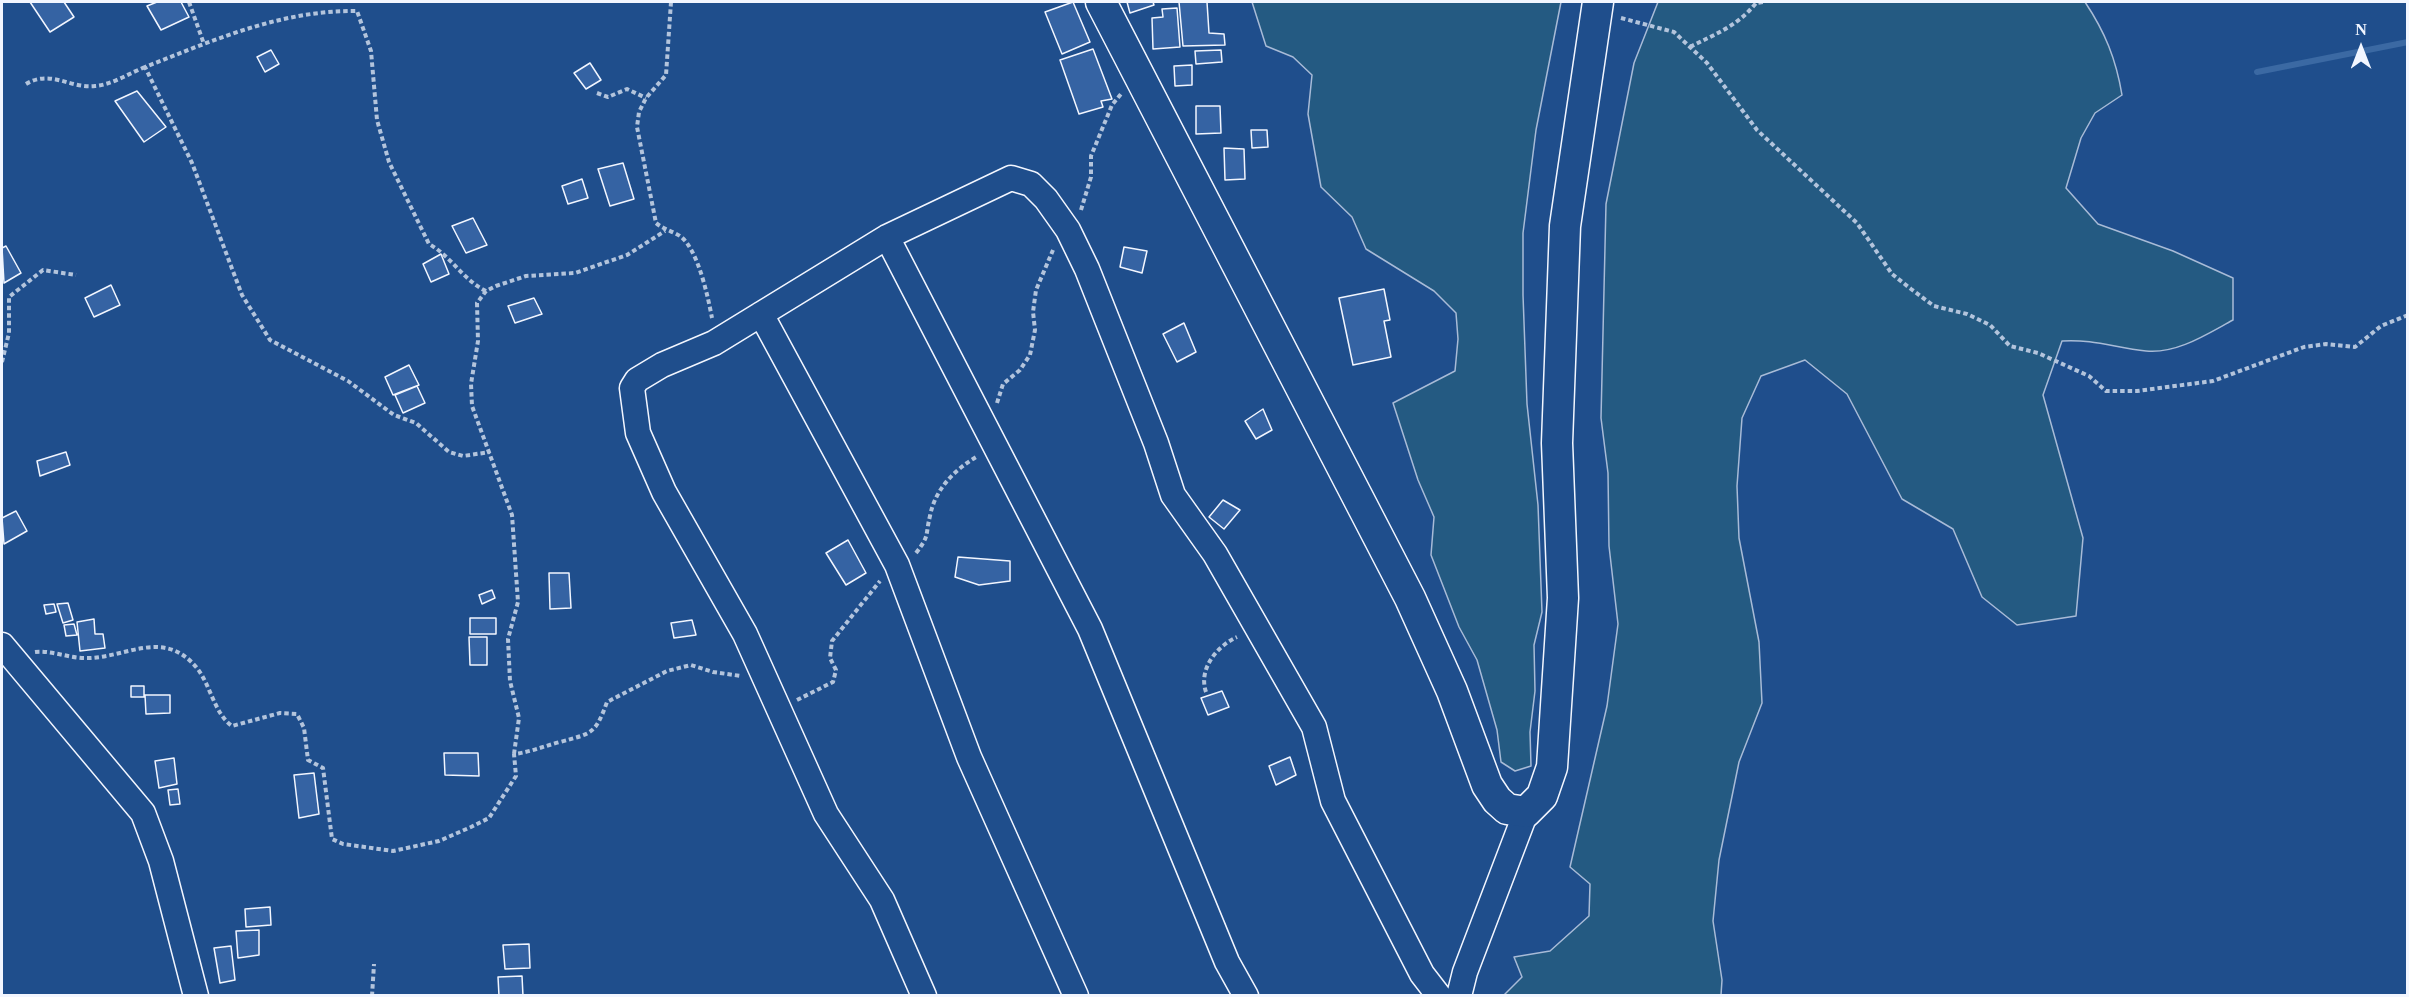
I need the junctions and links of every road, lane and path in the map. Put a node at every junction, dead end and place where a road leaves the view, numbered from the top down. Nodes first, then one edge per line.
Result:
1 (189, 2) edge
2 (671, 2) edge
3 (1101, 2) edge
4 (1763, 2) edge
5 (1597, 7) edge
6 (204, 44) junction
7 (1690, 47) junction
8 (145, 67) junction
9 (26, 84) dead end
10 (597, 93) dead end
11 (646, 98) junction
12 (665, 231) junction
13 (887, 237) junction
14 (76, 275) dead end
15 (486, 291) junction
16 (761, 314) junction
17 (2408, 315) edge
18 (714, 343) junction
19 (2, 362) edge
20 (490, 452) junction
21 (1257, 628) junction
22 (8, 653) edge
23 (1206, 692) dead end
24 (771, 694) junction
25 (514, 754) junction
26 (1526, 812) junction
27 (374, 964) dead end
28 (196, 996) edge
29 (372, 996) edge
30 (924, 996) edge
31 (1076, 996) edge
32 (1246, 996) edge
33 (1439, 996) edge
34 (1459, 996) edge

1 - 6 path
2 - 11 path
3 - 26 main road
4 - 7 path
5 - 7 path
5 - 26 main road
6 - 8 path
6 - 15 path
7 - 17 path
8 - 9 path
8 - 20 path
10 - 11 path
11 - 12 path
12 - 15 path
12 - 18 path
13 - 16 street
13 - 21 street
13 - 32 street
14 - 19 path
15 - 20 path
16 - 18 street
16 - 31 street
18 - 24 street
20 - 25 path
21 - 23 path
21 - 33 street
22 - 25 path
22 - 28 street
24 - 25 path
24 - 30 street
26 - 34 street
27 - 29 path

